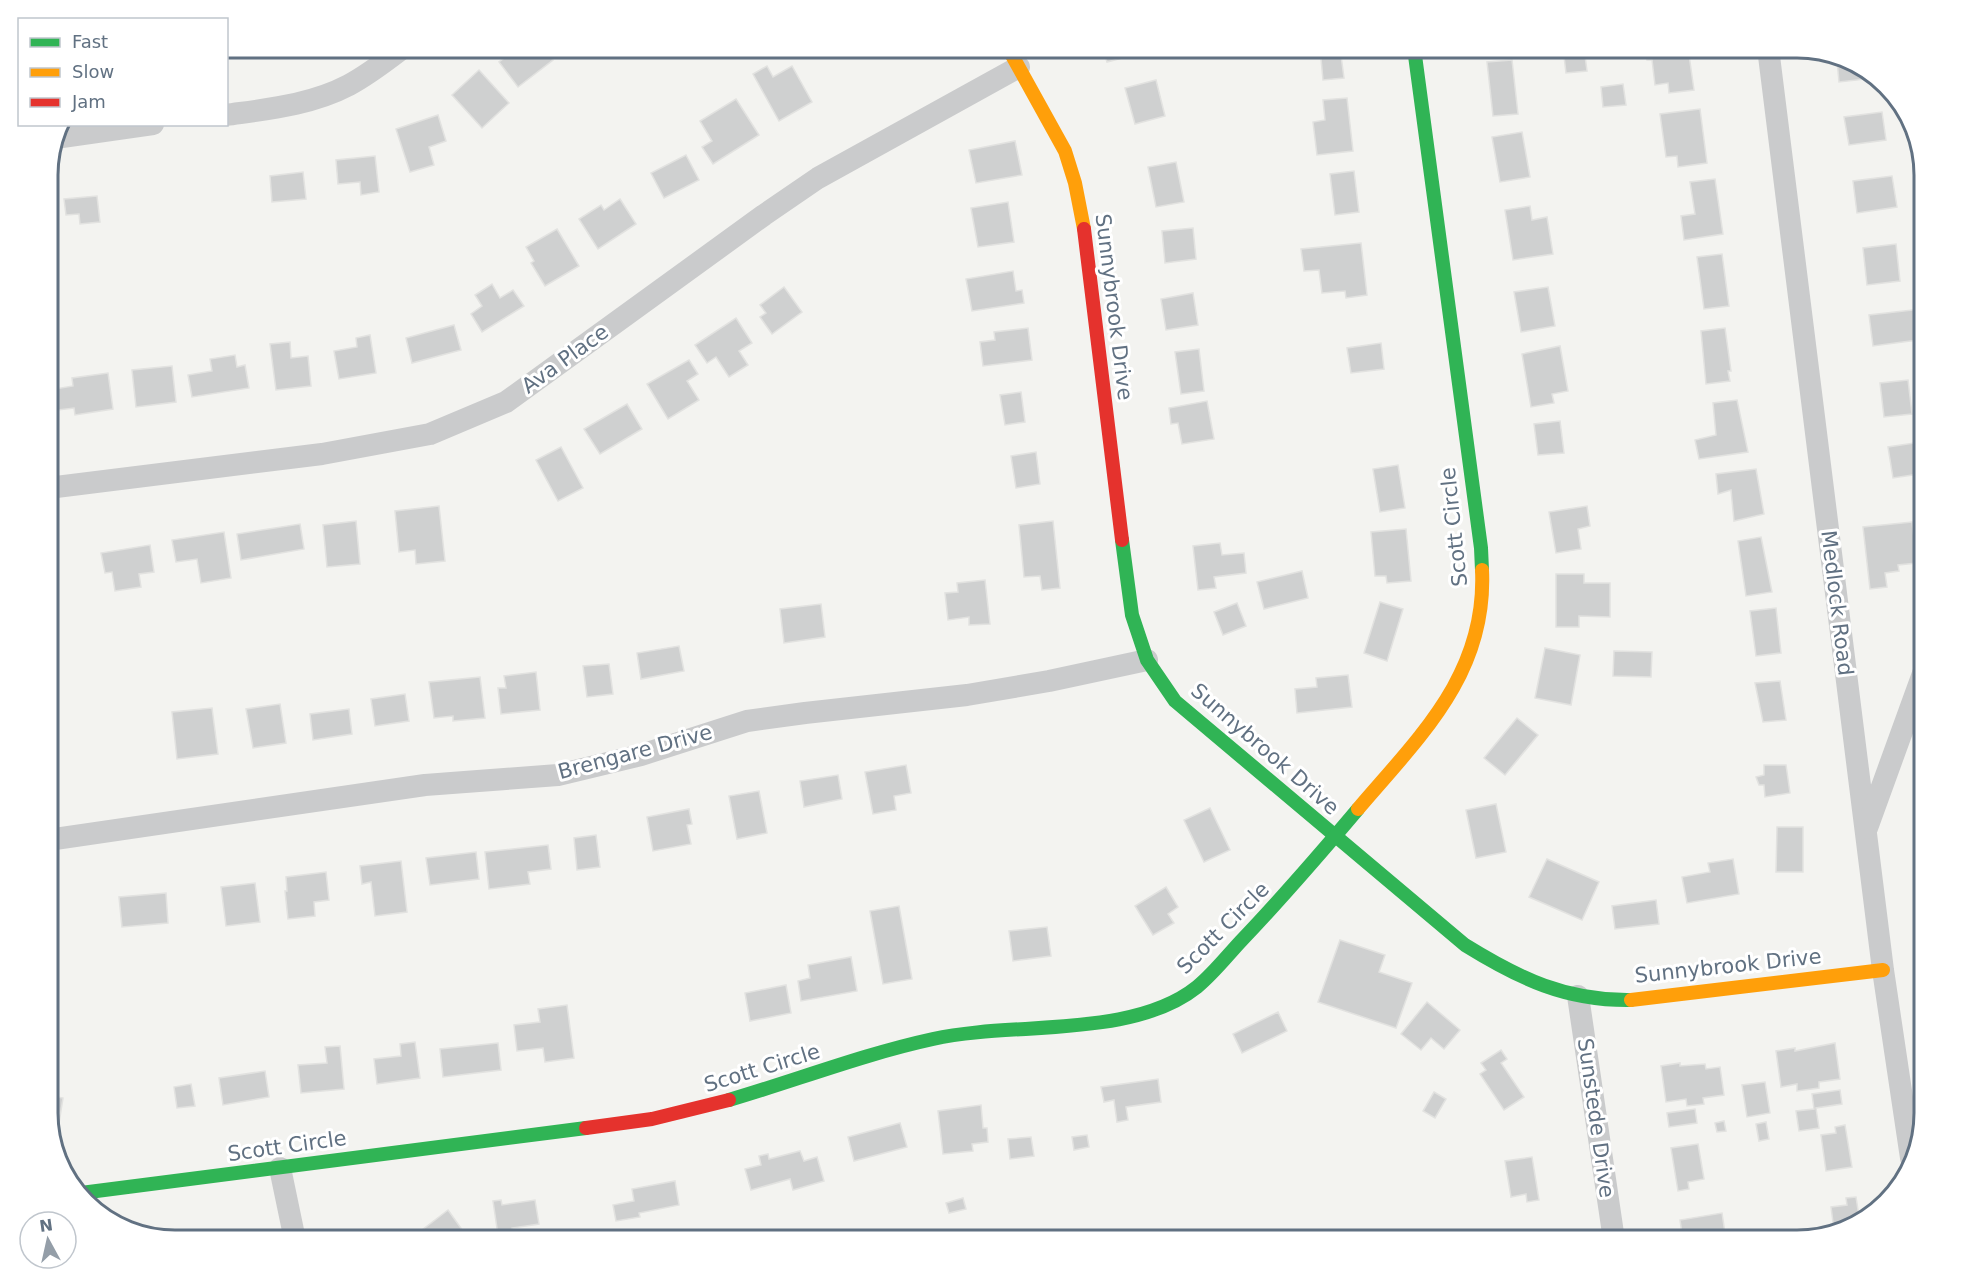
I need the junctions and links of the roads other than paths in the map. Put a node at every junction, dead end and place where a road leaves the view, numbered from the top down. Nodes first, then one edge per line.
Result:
1 (1013, 58) edge
2 (1415, 58) edge
3 (1769, 58) edge
4 (387, 59) edge
5 (228, 115) edge
6 (139, 126) edge
7 (66, 136) edge
8 (59, 487) edge
9 (1147, 660) junction
10 (1914, 699) edge
11 (1866, 833) junction
12 (1335, 836) junction
13 (59, 838) edge
14 (1883, 970) junction
15 (1578, 996) junction
16 (1909, 1147) edge
17 (280, 1168) junction
18 (90, 1192) edge
19 (293, 1229) edge
20 (1612, 1229) edge

1 - 8 street, Ava Place
1 - 9 street, Sunnybrook Drive
2 - 12 street, Scott Circle
3 - 11 street, Medlock Road
4 - 5 street
6 - 7 street
9 - 12 street, Sunnybrook Drive
9 - 13 street, Brengare Drive
10 - 11 street
11 - 14 street, Medlock Road
12 - 15 street, Sunnybrook Drive
12 - 17 street, Scott Circle
14 - 15 street, Sunnybrook Drive
14 - 16 street, Medlock Road
15 - 20 street, Sunstede Drive
17 - 18 street, Scott Circle
17 - 19 street

